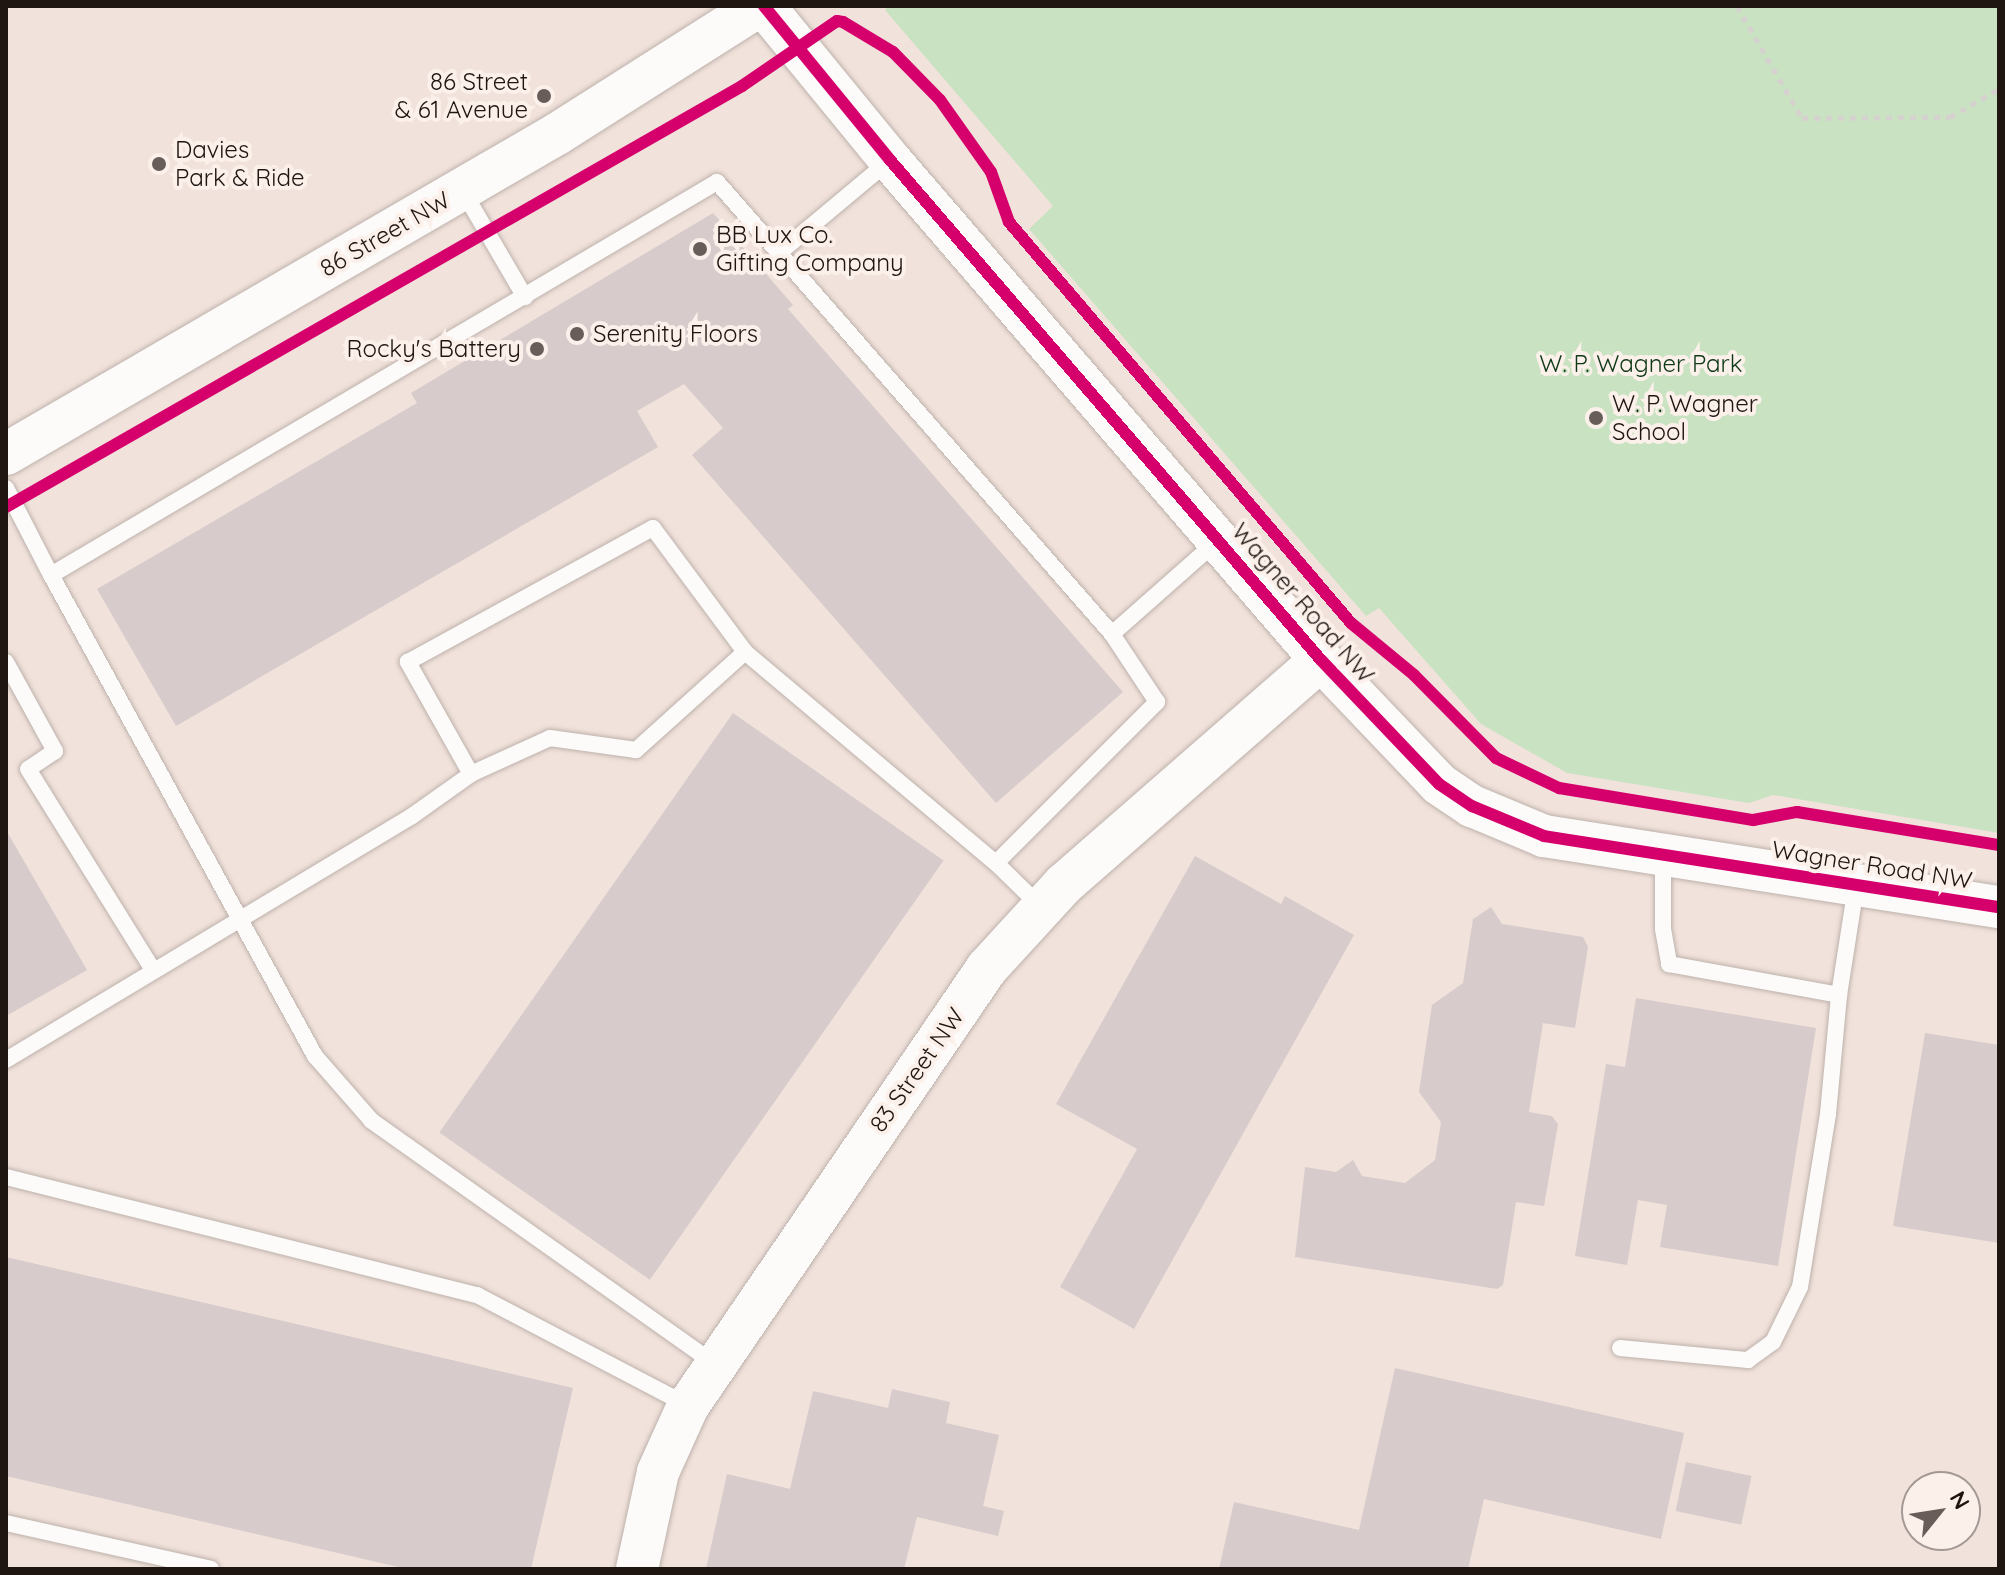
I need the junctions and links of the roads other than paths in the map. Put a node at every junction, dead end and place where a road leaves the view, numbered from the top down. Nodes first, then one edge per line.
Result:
1 (762, 6) edge
2 (890, 160) junction
3 (462, 190) junction
4 (779, 253) junction
5 (525, 297) junction
6 (6, 454) edge
7 (6, 488) edge
8 (1218, 540) junction
9 (51, 575) junction
10 (1112, 634) junction
11 (745, 652) junction
12 (1321, 660) junction
13 (6, 662) edge
14 (471, 774) junction
15 (1663, 856) junction
16 (996, 863) junction
17 (1857, 884) junction
18 (1041, 907) junction
19 (1999, 907) edge
20 (242, 916) junction
21 (153, 970) junction
22 (1839, 995) junction
23 (6, 1060) edge
24 (6, 1177) edge
25 (1620, 1348) dead end
26 (715, 1364) junction
27 (688, 1406) junction
28 (6, 1523) edge
29 (211, 1569) edge
30 (637, 1569) edge

1 - 2 street, Wagner Road NW
1 - 3 street, 86 Street NW
2 - 4 lane
2 - 8 street, Wagner Road NW
3 - 5 lane
3 - 6 street, 86 Street NW
4 - 5 lane
4 - 10 lane
5 - 9 lane
7 - 9 lane
8 - 10 lane
8 - 12 street, Wagner Road NW
9 - 20 lane
10 - 16 lane
11 - 14 lane
11 - 14 lane
11 - 16 lane
12 - 15 street, Wagner Road NW
12 - 18 street, 83 Street NW
13 - 21 lane
14 - 20 lane
15 - 17 street, Wagner Road NW
15 - 22 lane
16 - 18 lane
17 - 19 street, Wagner Road NW
17 - 22 lane
18 - 26 street, 83 Street NW
20 - 21 lane
20 - 26 lane
21 - 23 lane
22 - 25 lane
24 - 27 lane
26 - 27 street, 83 Street NW
27 - 30 street, 83 Street NW
28 - 29 lane

